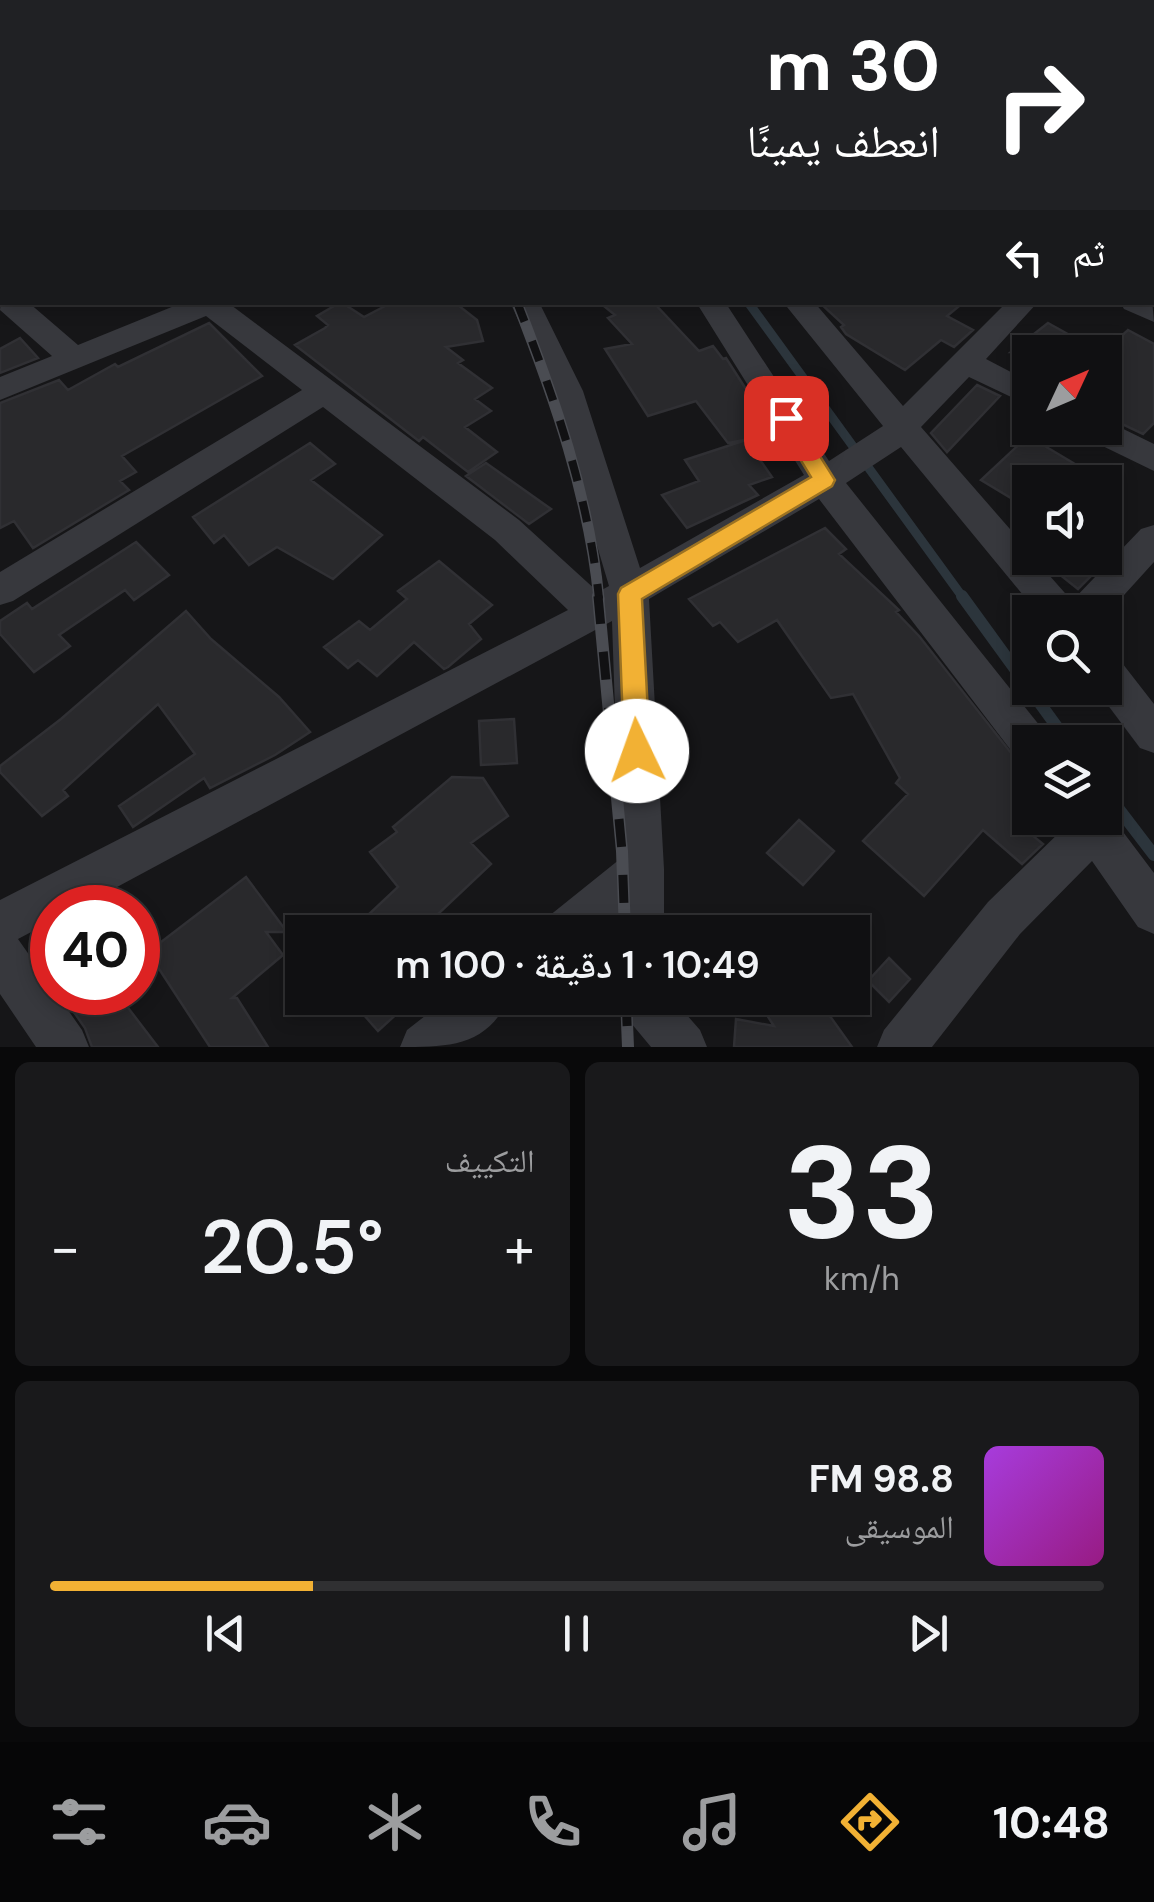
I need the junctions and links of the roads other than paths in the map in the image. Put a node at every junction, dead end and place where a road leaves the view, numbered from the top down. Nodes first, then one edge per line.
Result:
1 (12, 305) edge
2 (204, 305) edge
3 (212, 305) edge
4 (525, 305) edge
5 (712, 305) edge
6 (798, 305) edge
7 (1021, 305) edge
8 (74, 359) junction
9 (964, 361) junction
10 (1012, 386) edge
11 (0, 389) edge
12 (325, 391) junction
13 (897, 432) junction
14 (1122, 443) edge
15 (1154, 459) edge
16 (832, 475) junction
17 (1154, 539) edge
18 (2, 584) edge
19 (1044, 595) edge
20 (1101, 595) edge
21 (613, 604) junction
22 (1122, 692) edge
23 (1016, 725) edge
24 (1154, 734) edge
25 (1079, 835) edge
26 (1100, 835) edge
27 (642, 869) junction
28 (1154, 911) edge
29 (585, 915) edge
30 (641, 915) edge
31 (0, 924) edge
32 (0, 954) edge
33 (464, 1015) edge
34 (643, 1015) edge
35 (65, 1047) edge
36 (424, 1047) edge
37 (683, 1047) edge
38 (901, 1047) edge

1 - 8 street
2 - 8 street
3 - 12 street
4 - 21 street
5 - 16 street
6 - 13 street
7 - 9 street
8 - 11 street
9 - 10 street
9 - 13 street
12 - 18 street
12 - 21 street
13 - 16 street
13 - 19 street
14 - 15 street
16 - 21 street
16 - 23 street
17 - 20 street
21 - 27 street
21 - 31 street
22 - 24 street
25 - 38 street
26 - 28 street
27 - 29 street
27 - 30 street
32 - 35 street
33 - 36 street
34 - 37 street

